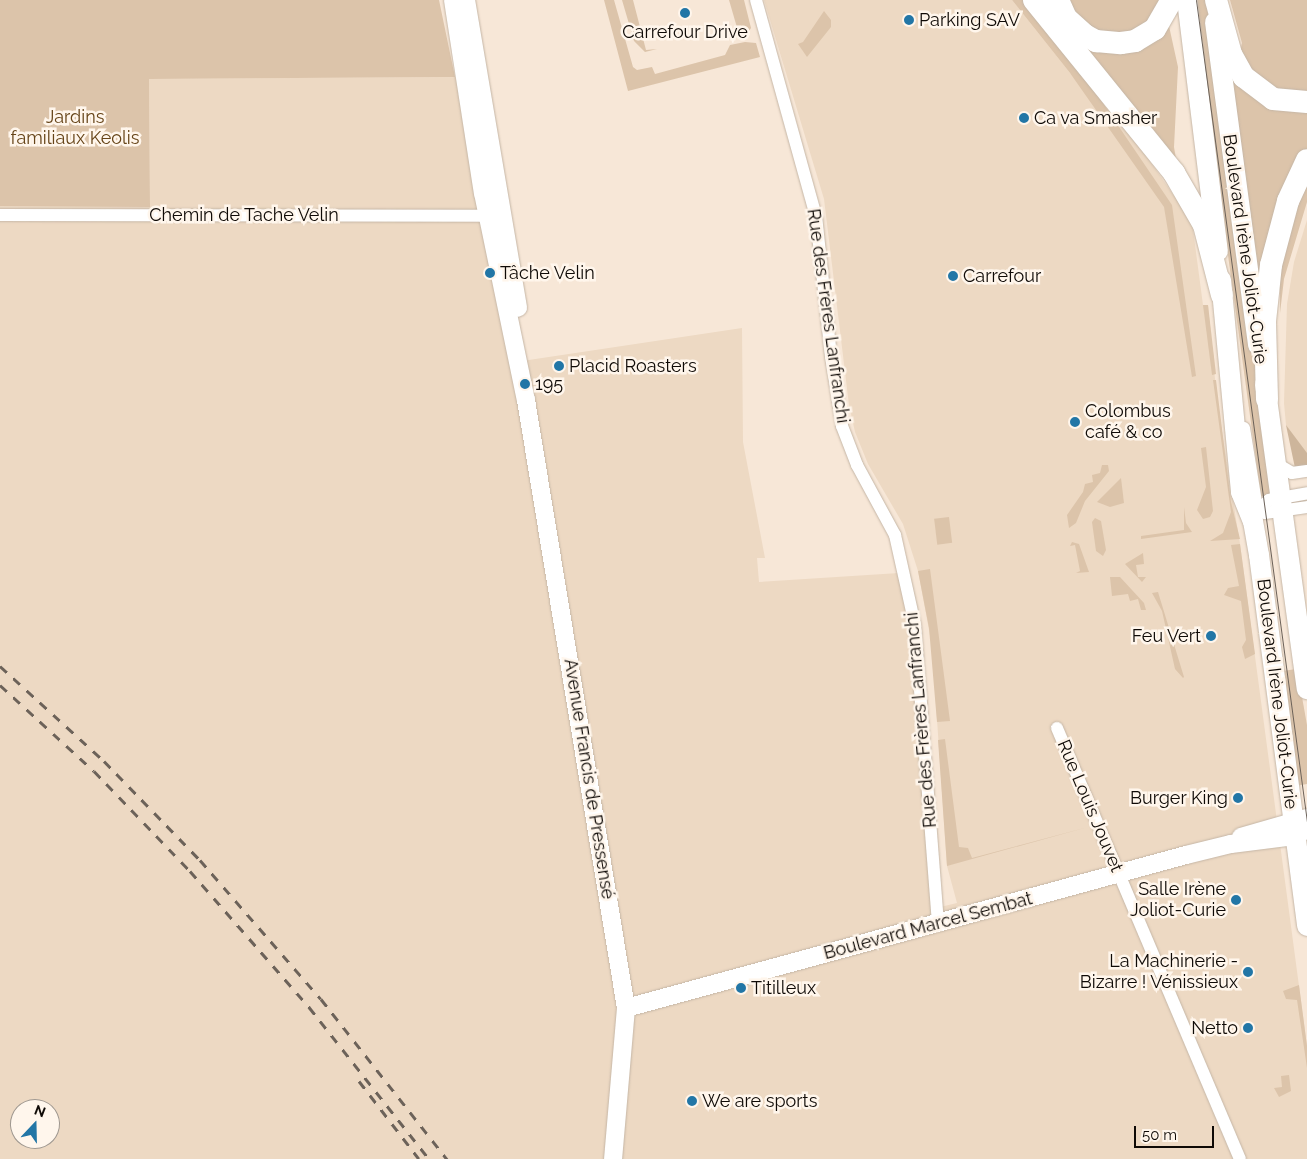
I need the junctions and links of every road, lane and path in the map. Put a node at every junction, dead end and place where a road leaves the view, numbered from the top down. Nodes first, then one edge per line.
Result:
1 (454, 0) edge
2 (466, 0) edge
3 (756, 0) edge
4 (1034, 0) edge
5 (1058, 0) edge
6 (1172, 0) edge
7 (1187, 0) edge
8 (1214, 0) edge
9 (1307, 102) edge
10 (1307, 160) edge
11 (0, 215) edge
12 (495, 216) junction
13 (1222, 296) junction
14 (1267, 399) junction
15 (1277, 464) junction
16 (1307, 471) edge
17 (1307, 493) edge
18 (1282, 504) junction
19 (1307, 507) edge
20 (1255, 514) junction
21 (1307, 689) edge
22 (1058, 728) dead end
23 (1300, 826) edge
24 (1119, 874) junction
25 (938, 924) junction
26 (1307, 926) edge
27 (626, 1008) junction
28 (612, 1159) edge
29 (1240, 1159) edge

1 - 12 street, Avenue Francis de Pressensé
2 - 12 street, Avenue Francis de Pressensé
3 - 25 street, Rue des Frères Lanfranchi
4 - 13 highway
5 - 6 highway
7 - 13 main road, Boulevard Irène Joliot-Curie
8 - 9 highway
8 - 14 main road, Boulevard Irène Joliot-Curie
10 - 14 highway
11 - 12 street, Chemin de Tache Velin
12 - 27 street, Avenue Francis de Pressensé
13 - 20 main road, Boulevard Irène Joliot-Curie
14 - 15 main road, Boulevard Irène Joliot-Curie
15 - 16 street
15 - 18 main road, Boulevard Irène Joliot-Curie
17 - 18 street
18 - 19 street
18 - 20 street
18 - 21 main road, Boulevard Irène Joliot-Curie
20 - 23 main road, Boulevard Irène Joliot-Curie
22 - 24 street, Rue Louis Jouvet
23 - 24 street, Boulevard Marcel Sembat
23 - 26 main road, Boulevard Irène Joliot-Curie
24 - 25 street, Boulevard Marcel Sembat
24 - 29 street, Rue Louis Jouvet
25 - 27 street, Boulevard Marcel Sembat
27 - 28 street, Avenue Francis de Pressensé

